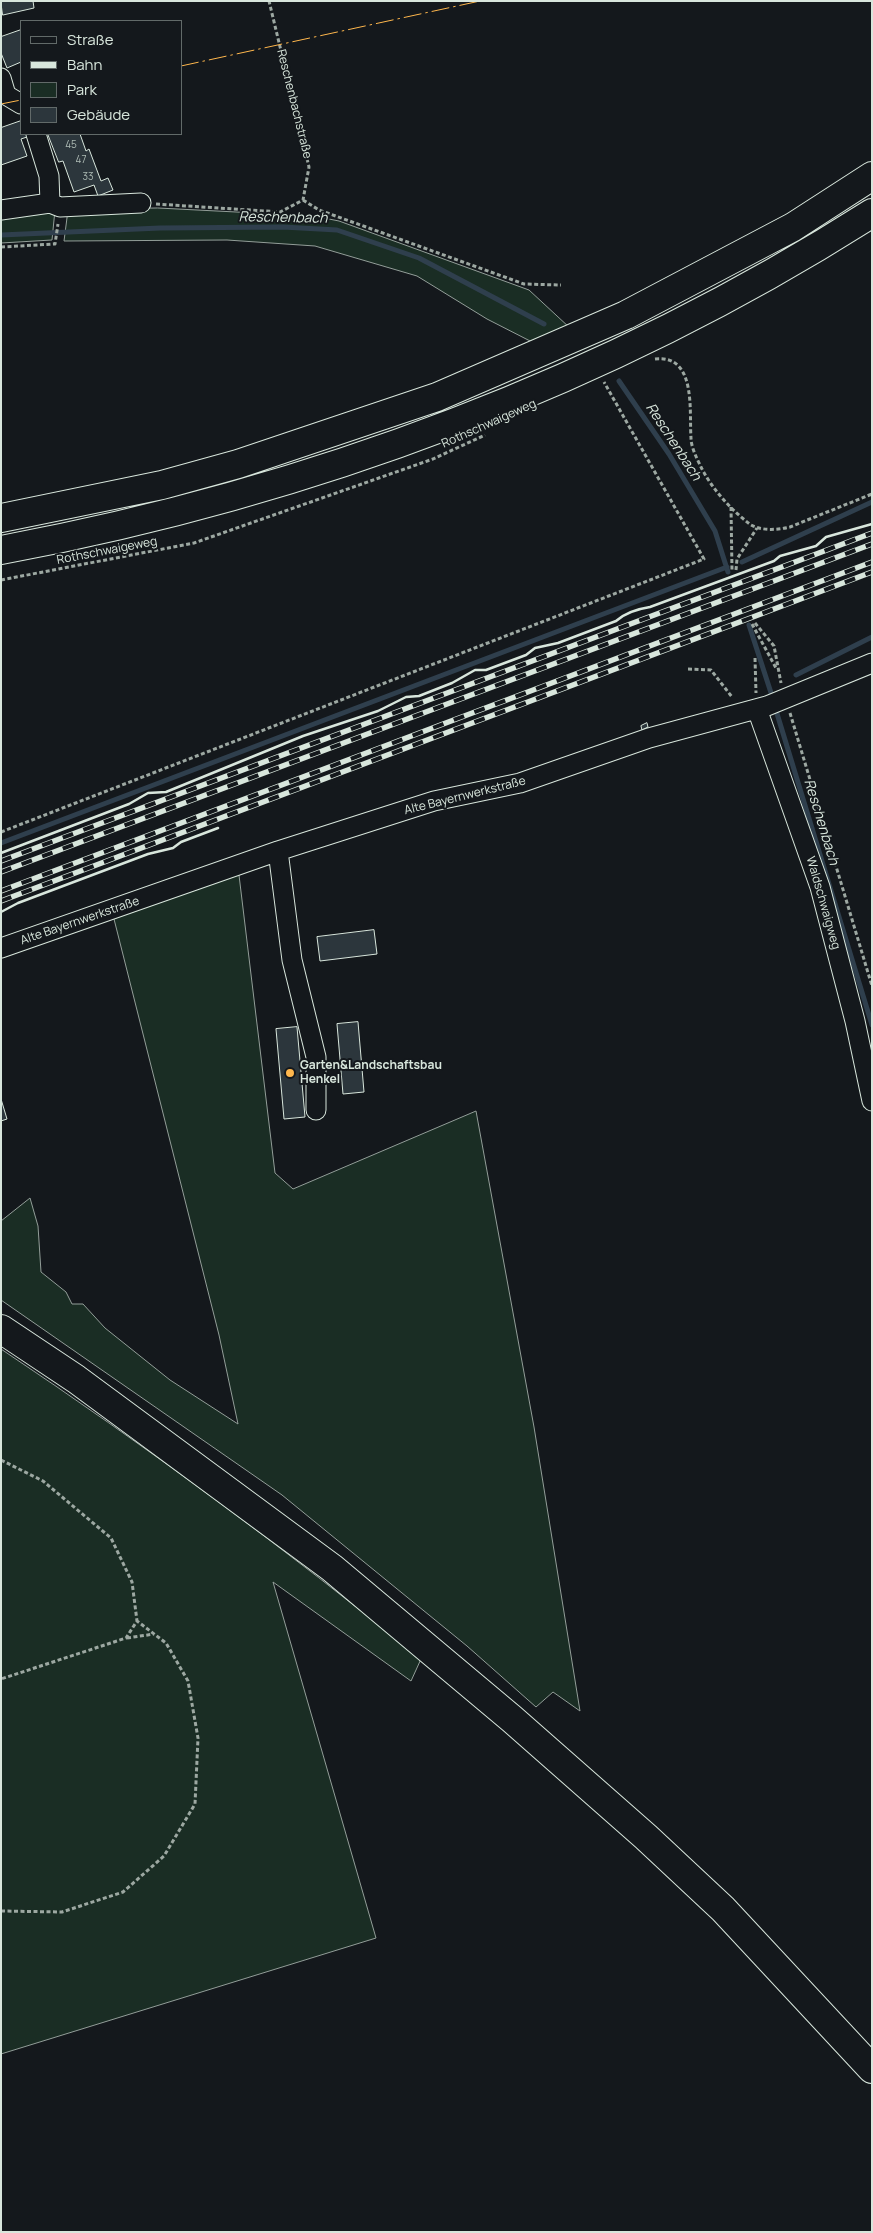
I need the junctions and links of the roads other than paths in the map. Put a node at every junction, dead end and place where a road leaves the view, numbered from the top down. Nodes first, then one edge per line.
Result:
1 (36, 135) edge
2 (49, 176) junction
3 (872, 176) edge
4 (50, 203) junction
5 (141, 203) road end
6 (8, 210) edge
7 (872, 213) edge
8 (1, 518) edge
9 (1, 550) edge
10 (872, 663) edge
11 (756, 709) junction
12 (278, 851) junction
13 (1, 948) edge
14 (872, 1102) edge
15 (316, 1110) dead end
16 (1, 1329) edge
17 (872, 2069) edge

1 - 2 street
2 - 4 street
2 - 6 street
3 - 8 highway
4 - 5 street
4 - 6 street
7 - 9 highway
10 - 11 street, Alte Bayernwerkstraße
11 - 12 street, Alte Bayernwerkstraße
11 - 14 street, Waldschwaigweg
12 - 13 street, Alte Bayernwerkstraße
12 - 15 street
16 - 17 highway

